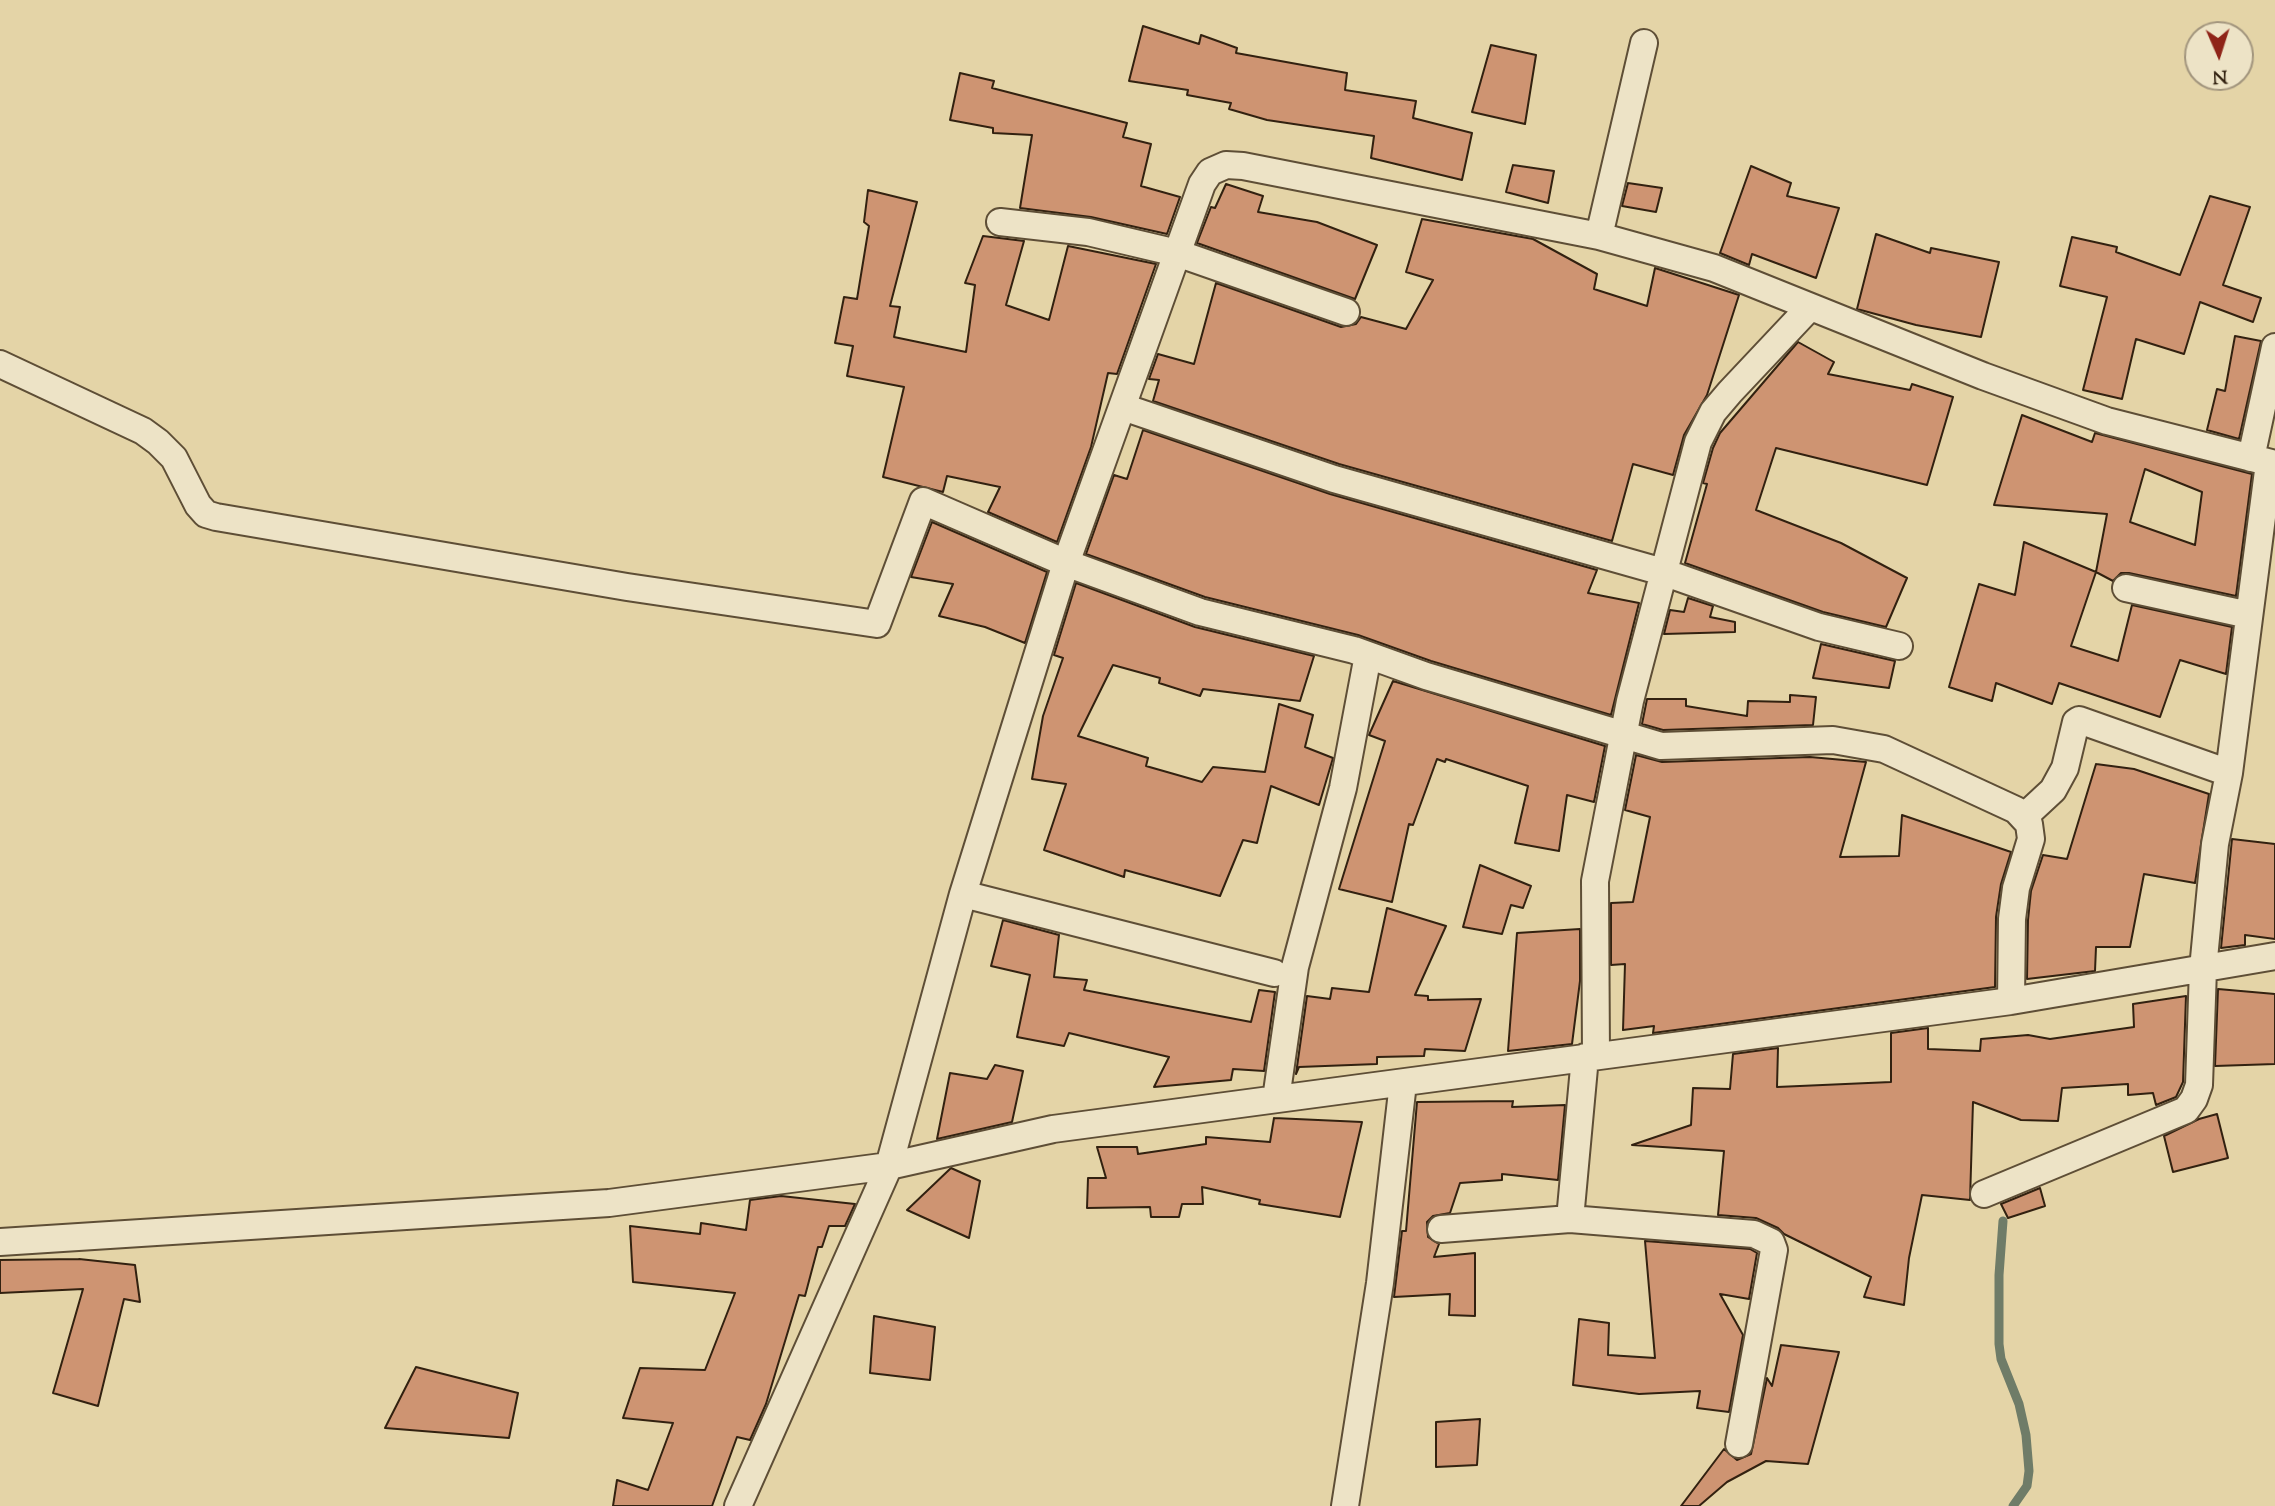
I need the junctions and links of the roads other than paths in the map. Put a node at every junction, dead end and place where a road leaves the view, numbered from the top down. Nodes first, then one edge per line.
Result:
1 (1644, 44) dead end
2 (1000, 222) dead end
3 (1599, 236) junction
4 (1177, 253) junction
5 (1810, 307) junction
6 (1346, 312) dead end
7 (2275, 347) edge
8 (0, 364) edge
9 (1123, 407) junction
10 (2265, 461) edge
11 (1066, 564) junction
12 (1663, 572) junction
13 (2126, 587) dead end
14 (2249, 615) junction
15 (1899, 646) dead end
16 (1368, 654) junction
17 (1624, 734) junction
18 (2229, 772) junction
19 (2025, 816) junction
20 (963, 894) junction
21 (2275, 956) edge
22 (2203, 969) junction
23 (1273, 973) dead end
24 (2011, 1001) junction
25 (1590, 1056) junction
26 (1404, 1083) junction
27 (1276, 1099) junction
28 (889, 1166) junction
29 (1984, 1194) dead end
30 (1570, 1219) junction
31 (1441, 1229) dead end
32 (0, 1242) edge
33 (1739, 1444) dead end
34 (738, 1506) edge
35 (1345, 1506) edge

1 - 3 street
2 - 4 street
3 - 4 street
3 - 5 street
4 - 6 street
4 - 9 street
5 - 10 street
5 - 12 street
7 - 10 street
8 - 11 street
9 - 11 street
9 - 12 street
10 - 14 street
11 - 16 street
11 - 20 street
12 - 15 street
12 - 17 street
13 - 14 street
14 - 18 street
16 - 17 street
16 - 27 street
17 - 19 street
17 - 25 street
18 - 19 street
18 - 22 street
19 - 24 street
20 - 23 street
20 - 28 street
21 - 22 street
22 - 24 street
22 - 29 street
24 - 25 street
25 - 26 street
25 - 30 street
26 - 27 street
26 - 35 street
27 - 28 street
28 - 32 street
28 - 34 street
30 - 31 street
30 - 33 street

